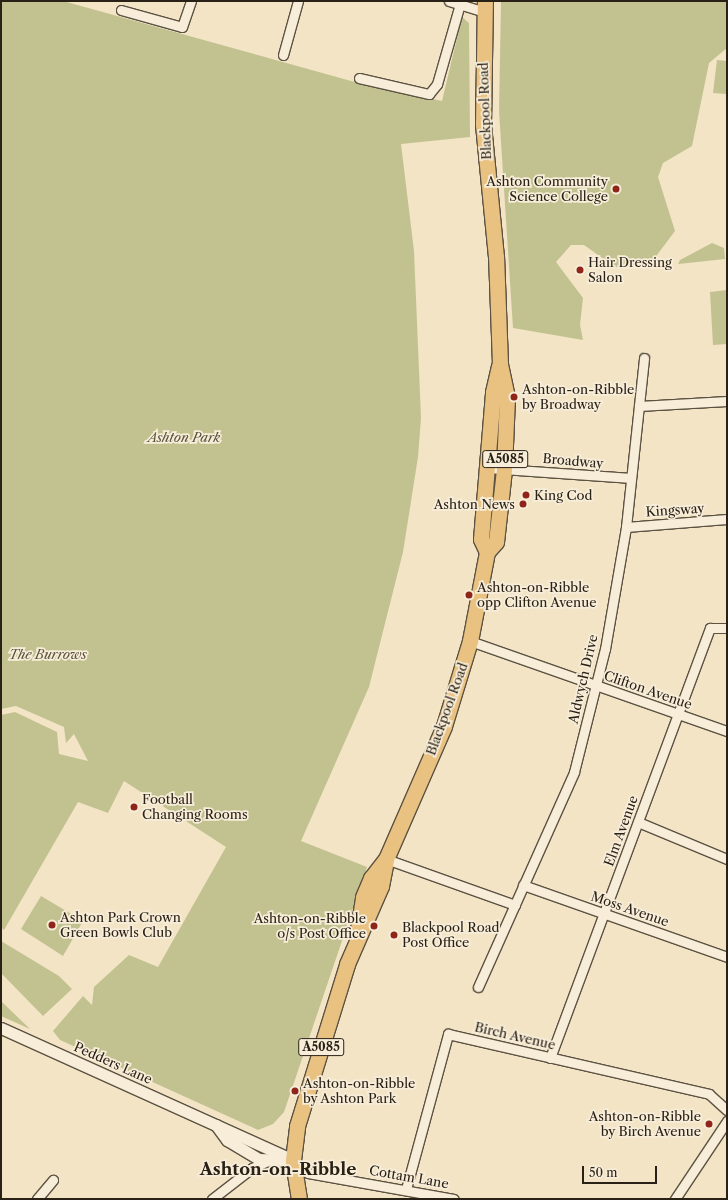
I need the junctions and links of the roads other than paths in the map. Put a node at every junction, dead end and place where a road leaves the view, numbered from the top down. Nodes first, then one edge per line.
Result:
1 (191, 1) edge
2 (298, 1) edge
3 (449, 1) edge
4 (460, 4) junction
5 (484, 7) edge
6 (121, 10) dead end
7 (283, 55) dead end
8 (359, 78) dead end
9 (644, 358) dead end
10 (500, 364) junction
11 (727, 401) edge
12 (639, 406) junction
13 (489, 468) junction
14 (504, 469) junction
15 (631, 478) junction
16 (727, 520) edge
17 (626, 527) junction
18 (487, 552) junction
19 (727, 628) edge
20 (470, 641) junction
21 (596, 686) junction
22 (678, 714) junction
23 (727, 731) edge
24 (638, 822) junction
25 (727, 858) edge
26 (386, 859) junction
27 (524, 886) junction
28 (515, 905) junction
29 (604, 914) junction
30 (727, 957) edge
31 (478, 987) dead end
32 (1, 1028) edge
33 (550, 1058) junction
34 (727, 1110) edge
35 (727, 1121) edge
36 (214, 1123) junction
37 (293, 1160) junction
38 (268, 1161) junction
39 (53, 1180) dead end
40 (406, 1189) junction
41 (37, 1199) edge
42 (212, 1199) edge
43 (300, 1199) edge
44 (454, 1199) edge
45 (675, 1199) edge

1 - 6 street
2 - 7 street
3 - 4 street
4 - 5 street
4 - 8 street
5 - 10 highway, Blackpool Road / A5085
9 - 12 street, Aldwych Drive
10 - 13 highway, Blackpool Road / A5085
10 - 14 highway, Blackpool Road / A5085
11 - 12 street
12 - 15 street, Aldwych Drive
13 - 14 street, Broadway
13 - 18 highway, Blackpool Road / A5085
14 - 15 street, Broadway
14 - 18 highway, Blackpool Road / A5085
15 - 17 street, Aldwych Drive
16 - 17 street, Kingsway
17 - 21 street, Aldwych Drive
18 - 20 highway, Blackpool Road / A5085
19 - 22 street, Elm Avenue
20 - 21 street, Clifton Avenue
20 - 26 highway, Blackpool Road / A5085
21 - 22 street, Clifton Avenue
21 - 27 street, Aldwych Drive
22 - 23 street, Clifton Avenue
22 - 24 street, Elm Avenue
24 - 25 street
24 - 29 street, Elm Avenue
26 - 28 street
26 - 37 highway, Blackpool Road / A5085
27 - 28 street, Aldwych Drive
27 - 29 street, Moss Avenue
28 - 31 street, Aldwych Drive
29 - 30 street, Moss Avenue
29 - 33 street, Elm Avenue
32 - 36 street, Pedders Lane
33 - 34 street, Birch Avenue
33 - 40 street, Birch Avenue
35 - 45 street
36 - 37 street, Pedders Lane
36 - 38 street, Pedders Lane
37 - 38 street, Pedders Lane
37 - 40 street, Cottam Lane
37 - 43 highway, Blackpool Road / A5085
38 - 42 street
39 - 41 street
40 - 44 street, Cottam Lane

